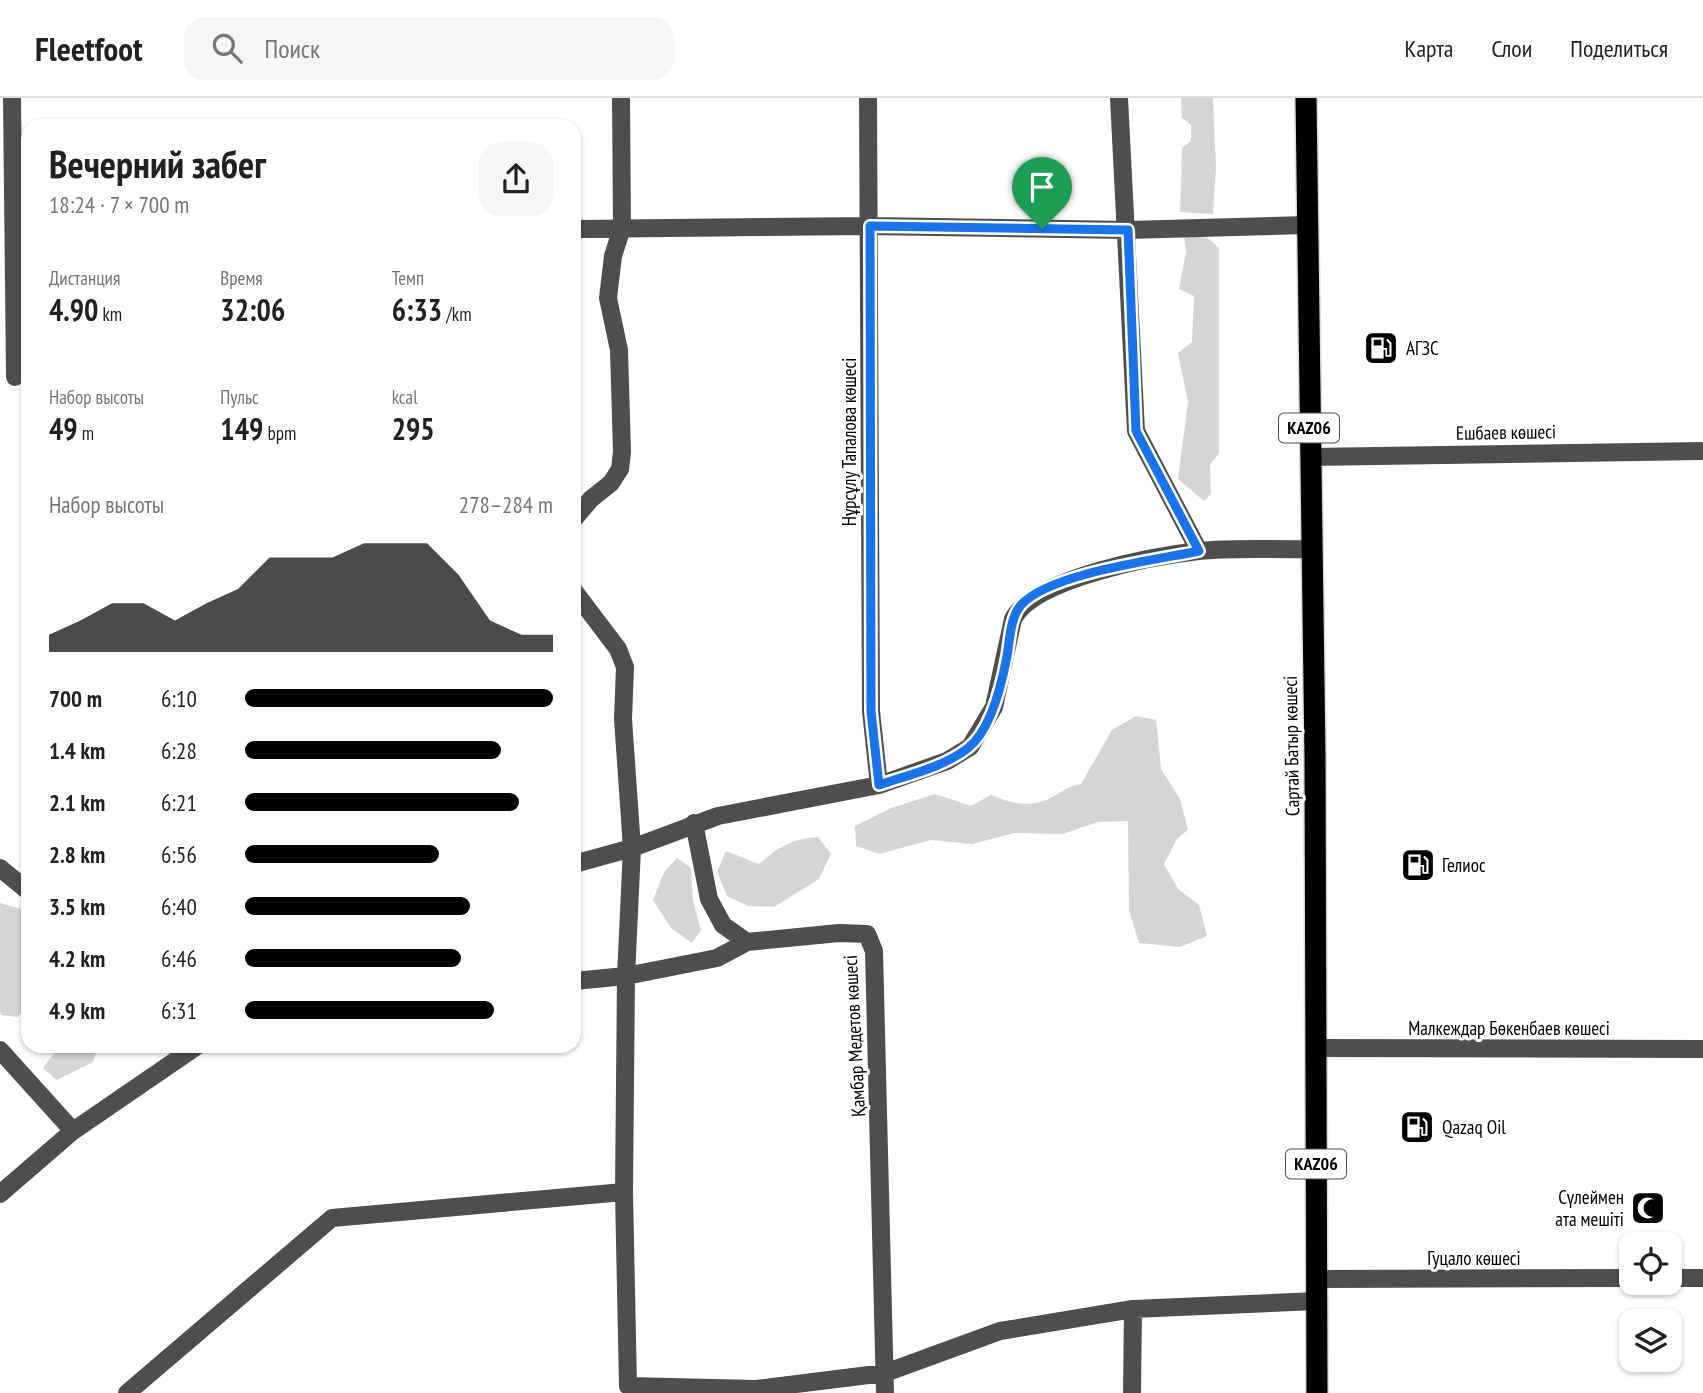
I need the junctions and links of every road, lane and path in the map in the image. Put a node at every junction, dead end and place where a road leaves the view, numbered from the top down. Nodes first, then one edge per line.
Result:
1 (12, 98) edge
2 (621, 98) edge
3 (869, 98) edge
4 (1119, 98) edge
5 (1306, 98) edge
6 (1306, 225) junction
7 (870, 226) junction
8 (622, 228) junction
9 (581, 229) edge
10 (1128, 230) junction
11 (15, 377) dead end
12 (1703, 451) edge
13 (1310, 457) junction
14 (581, 512) edge
15 (1311, 549) junction
16 (1199, 551) junction
17 (581, 600) edge
18 (879, 785) junction
19 (694, 823) junction
20 (632, 848) junction
21 (581, 862) edge
22 (0, 868) edge
23 (21, 885) edge
24 (747, 942) junction
25 (626, 975) junction
26 (581, 980) edge
27 (1315, 1048) junction
28 (1703, 1049) edge
29 (0, 1051) edge
30 (187, 1053) edge
31 (73, 1132) junction
32 (624, 1192) junction
33 (0, 1194) edge
34 (1682, 1278) edge
35 (1703, 1278) edge
36 (1317, 1279) junction
37 (1619, 1279) edge
38 (1317, 1301) junction
39 (1133, 1310) junction
40 (885, 1373) junction
41 (627, 1390) edge
42 (127, 1393) edge
43 (885, 1393) edge
44 (1132, 1393) edge
45 (1317, 1393) edge

1 - 11 street
2 - 8 street
3 - 7 street, Нұрсұлу Тапалова көшесі
4 - 10 street
5 - 6 highway, Сартай Батыр көшесі / KАZ06
6 - 10 street
6 - 13 highway, Сартай Батыр көшесі / KАZ06
7 - 8 street
7 - 10 street
7 - 18 street, Нұрсұлу Тапалова көшесі
8 - 9 street
8 - 14 street
10 - 16 street
12 - 13 street, Ешбаев көшесі
13 - 15 highway, Сартай Батыр көшесі / KАZ06
15 - 16 street
15 - 27 highway, Сартай Батыр көшесі / KАZ06
16 - 18 street
17 - 20 street
18 - 19 street
19 - 20 street
19 - 24 street
20 - 21 street
20 - 25 street
22 - 23 street
24 - 25 street
24 - 40 street, Қамбар Медетов көшесі
25 - 26 street
25 - 32 street
27 - 28 street, Малкеждар Бөкенбаев көшесі
27 - 36 highway, Сартай Батыр көшесі / KАZ06
29 - 31 street
30 - 31 street
31 - 33 street
32 - 41 street
32 - 42 street
34 - 35 street
36 - 37 street, Гуцало көшесі
36 - 38 highway, Сартай Батыр көшесі / KАZ06
38 - 39 street
38 - 45 highway, Сартай Батыр көшесі / KАZ06
39 - 40 street
39 - 44 street
40 - 41 street
40 - 43 street, Қамбар Медетов көшесі

